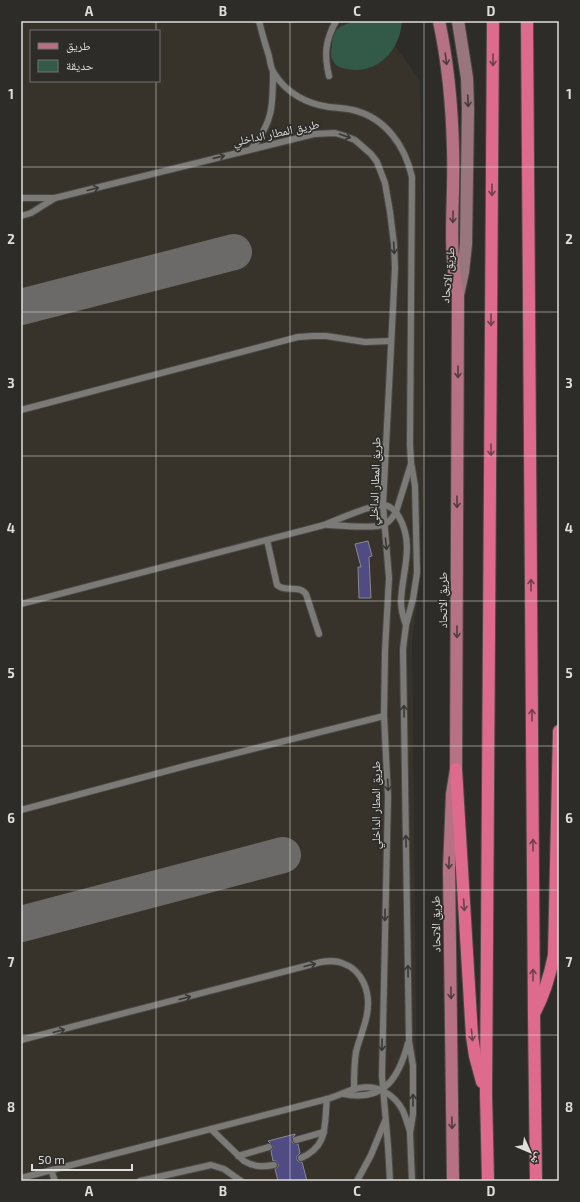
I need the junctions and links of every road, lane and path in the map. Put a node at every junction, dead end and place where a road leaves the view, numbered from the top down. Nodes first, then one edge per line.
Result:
1 (259, 21) edge
2 (336, 21) edge
3 (439, 21) edge
4 (458, 21) edge
5 (493, 21) edge
6 (527, 21) edge
7 (273, 72) junction
8 (330, 76) dead end
9 (251, 149) junction
10 (21, 198) edge
11 (55, 198) junction
12 (21, 216) edge
13 (458, 295) junction
14 (392, 341) junction
15 (21, 410) edge
16 (411, 462) junction
17 (383, 505) junction
18 (396, 512) junction
19 (324, 525) junction
20 (384, 525) junction
21 (267, 540) junction
22 (21, 604) edge
23 (406, 625) junction
24 (319, 634) dead end
25 (384, 716) junction
26 (559, 732) edge
27 (456, 769) junction
28 (21, 810) edge
29 (534, 1014) junction
30 (21, 1040) edge
31 (409, 1040) junction
32 (354, 1089) junction
33 (382, 1089) junction
34 (344, 1094) junction
35 (486, 1094) junction
36 (327, 1099) junction
37 (385, 1120) junction
38 (211, 1129) junction
39 (324, 1132) junction
40 (410, 1133) junction
41 (296, 1140) dead end
42 (270, 1147) dead end
43 (238, 1156) junction
44 (301, 1158) dead end
45 (274, 1165) dead end
46 (51, 1170) junction
47 (21, 1178) edge
48 (55, 1181) edge
49 (140, 1181) edge
50 (241, 1181) edge
51 (357, 1181) edge
52 (390, 1181) edge
53 (412, 1181) edge
54 (453, 1181) edge
55 (488, 1181) edge
56 (536, 1181) edge

1 - 7 lane, طريق المطار الداخلي
2 - 8 lane
3 -> 13 main road
4 -> 13 main road, طريق الاتحاد
5 -> 35 highway
29 -> 6 highway
7 - 9 lane
7 - 16 lane, طريق المطار الداخلي
11 -> 9 lane, طريق المطار الداخلي
9 -> 14 lane, طريق المطار الداخلي
10 - 11 lane
11 - 12 lane, طريق المطار الداخلي
13 -> 27 main road, طريق الاتحاد
14 - 15 lane
14 - 17 lane, طريق المطار الداخلي
16 - 18 lane
16 - 23 lane, طريق المطار الداخلي
17 - 18 lane
17 - 19 lane
17 - 20 lane, طريق المطار الداخلي
18 - 20 lane
18 - 23 lane
19 - 20 lane
19 - 21 lane
20 -> 25 lane, طريق المطار الداخلي
21 - 22 lane
21 - 24 lane
31 -> 23 lane, طريق المطار الداخلي
25 - 28 lane
25 -> 33 lane, طريق المطار الداخلي
26 - 29 highway
27 -> 35 highway
27 -> 54 main road, طريق الاتحاد
29 - 56 highway
30 -> 32 lane
31 - 33 lane
40 -> 31 lane, طريق المطار الداخلي
32 - 33 lane
32 - 34 lane
33 - 34 lane
33 - 37 lane, طريق المطار الداخلي
33 - 40 lane
34 - 36 lane
35 - 55 highway
36 - 38 lane
36 - 39 lane
37 - 51 lane
37 - 52 lane, طريق المطار الداخلي
38 - 43 lane
38 - 46 lane
39 - 41 lane
39 - 44 lane
40 - 53 lane, طريق المطار الداخلي
42 - 43 lane
43 - 45 lane
46 - 47 lane
46 - 48 lane
49 - 50 lane

